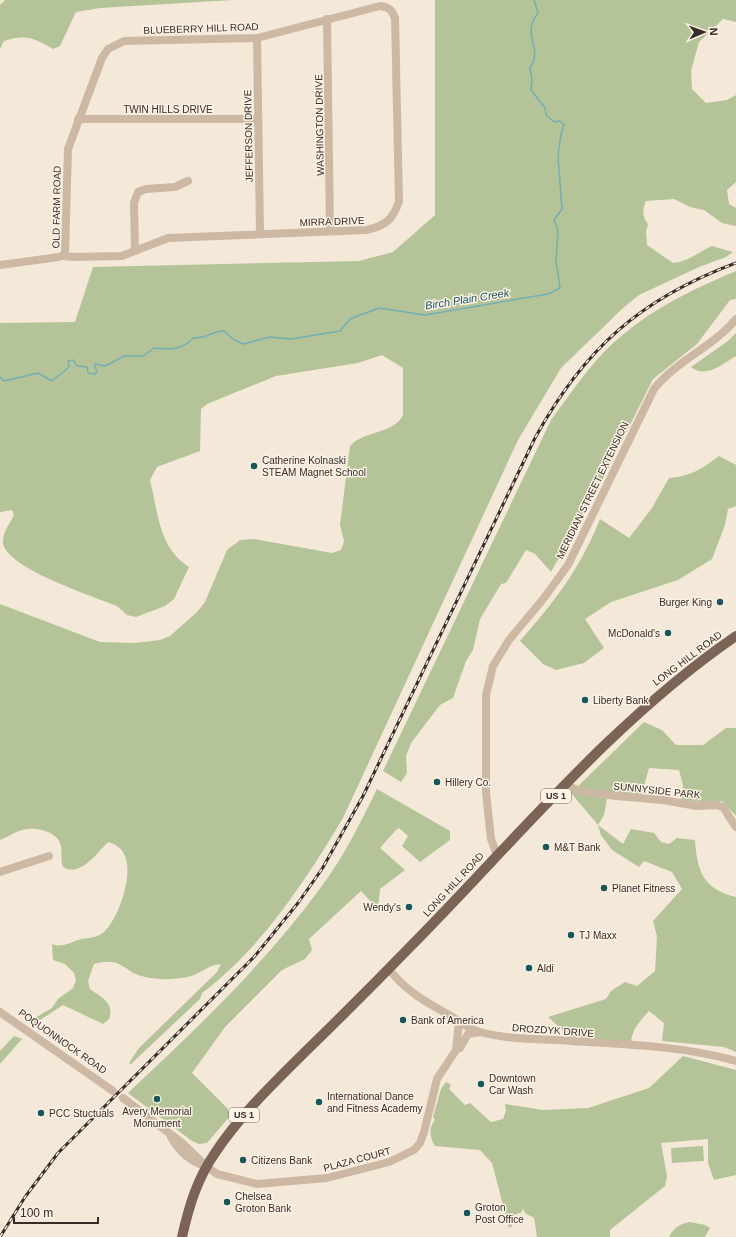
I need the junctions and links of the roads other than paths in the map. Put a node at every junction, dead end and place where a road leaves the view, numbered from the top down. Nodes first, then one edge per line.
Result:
1 (392, 10) joint
2 (327, 20) junction
3 (257, 38) junction
4 (78, 119) junction
5 (258, 119) junction
6 (188, 181) dead end
7 (330, 231) junction
8 (260, 234) junction
9 (136, 251) junction
10 (63, 256) junction
11 (0, 265) edge
12 (736, 319) edge
13 (736, 636) edge
14 (566, 786) junction
15 (736, 827) edge
16 (497, 855) junction
17 (49, 856) dead end
18 (0, 872) edge
19 (389, 969) junction
20 (0, 1012) edge
21 (459, 1022) junction
22 (480, 1032) junction
23 (453, 1058) junction
24 (736, 1061) edge
25 (112, 1091) dead end
26 (123, 1098) dead end
27 (206, 1166) junction
28 (182, 1237) edge

1 - 2 street, BLUEBERRY HILL ROAD
1 - 7 street, MIRRA DRIVE
2 - 3 street, BLUEBERRY HILL ROAD
2 - 7 street, WASHINGTON DRIVE
3 - 4 street, BLUEBERRY HILL ROAD
3 - 5 street, JEFFERSON DRIVE
4 - 5 street, TWIN HILLS DRIVE
4 - 10 street, OLD FARM ROAD
5 - 8 street, JEFFERSON DRIVE
6 - 9 street
7 - 8 street, MIRRA DRIVE
8 - 9 street, MIRRA DRIVE
9 - 10 street, MIRRA DRIVE
10 - 11 street, OLD FARM ROAD
12 - 16 street, MERIDIAN STREET EXTENSION
13 - 14 main road, LONG HILL ROAD / US 1
14 - 15 street, SUNNYSIDE PARK
14 - 16 main road, LONG HILL ROAD / US 1
16 - 19 main road, LONG HILL ROAD / US 1
17 - 18 street
19 - 21 street, DROZDYK DRIVE
19 - 27 main road, LONG HILL ROAD / US 1
20 - 25 street, POQUONNOCK ROAD
21 - 22 street, DROZDYK DRIVE
21 - 23 street, PLAZA COURT
22 - 23 street, PLAZA COURT
22 - 24 street, DROZDYK DRIVE
23 - 27 street, PLAZA COURT
26 - 27 street
27 - 28 main road, US 1

